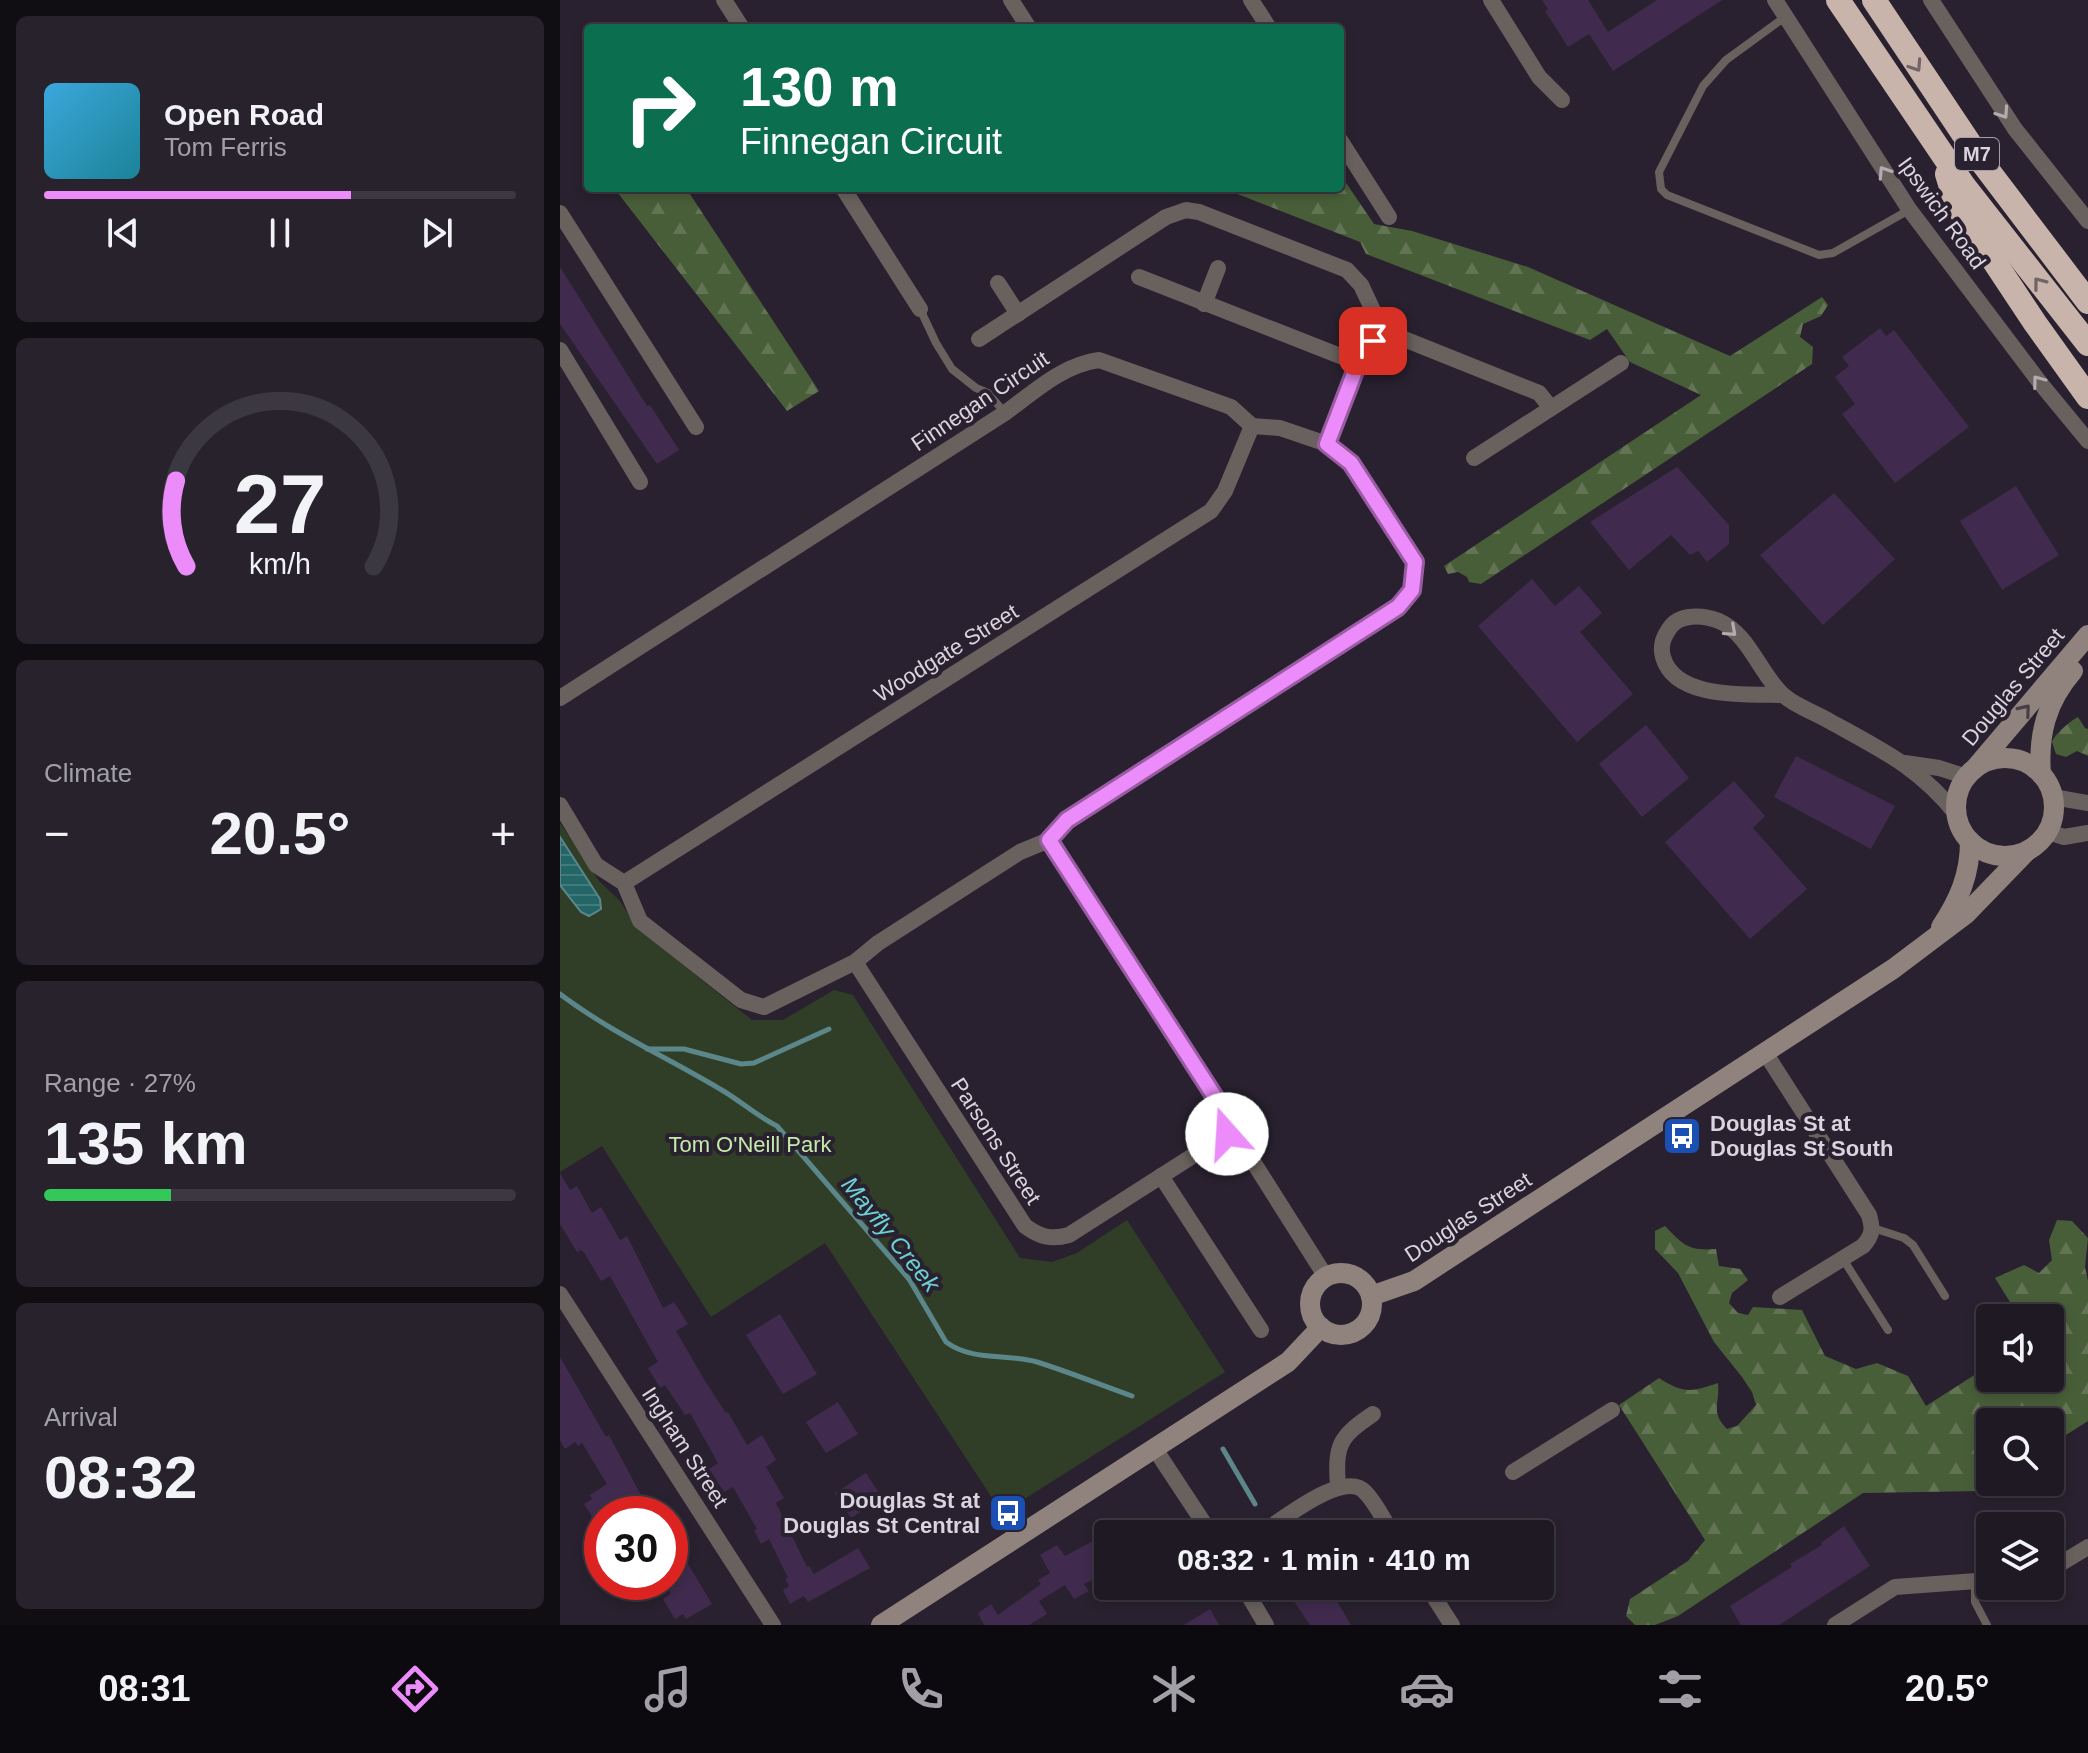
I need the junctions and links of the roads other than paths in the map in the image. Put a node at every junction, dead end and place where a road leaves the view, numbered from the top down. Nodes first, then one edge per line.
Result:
1 (724, 0) edge
2 (1011, 0) edge
3 (1251, 0) edge
4 (1491, 0) edge
5 (1775, 0) edge
6 (1838, 0) edge
7 (1874, 0) edge
8 (1931, 0) edge
9 (1786, 16) junction
10 (739, 24) edge
11 (1026, 24) edge
12 (1266, 24) edge
13 (1562, 100) dead end
14 (1344, 146) edge
15 (1939, 151) junction
16 (846, 192) edge
17 (1909, 209) junction
18 (560, 213) edge
19 (1389, 217) dead end
20 (2088, 221) edge
21 (1218, 268) dead end
22 (1139, 277) dead end
23 (998, 283) dead end
24 (2088, 302) edge
25 (1204, 304) junction
26 (920, 309) joint
27 (1018, 314) junction
28 (1385, 336) junction
29 (979, 339) dead end
30 (2088, 344) edge
31 (560, 350) edge
32 (1358, 363) junction
33 (1621, 363) dead end
34 (2088, 397) edge
35 (1551, 408) junction
36 (1005, 413) junction
37 (1252, 426) junction
38 (696, 427) dead end
39 (2088, 441) edge
40 (1327, 444) junction
41 (1474, 458) dead end
42 (640, 482) dead end
43 (2088, 635) edge
44 (2088, 653) edge
45 (1783, 695) junction
46 (560, 698) edge
47 (1905, 763) junction
48 (1971, 773) junction
49 (2041, 774) junction
50 (2053, 797) junction
51 (2088, 803) edge
52 (560, 805) edge
53 (1957, 815) junction
54 (2048, 832) junction
55 (2088, 833) edge
56 (1049, 840) junction
57 (1970, 841) junction
58 (2026, 852) junction
59 (624, 883) junction
60 (1935, 937) junction
61 (855, 962) junction
62 (1766, 1054) junction
63 (1227, 1134) junction
64 (1161, 1176) junction
65 (1873, 1228) junction
66 (1843, 1259) junction
67 (1326, 1277) junction
68 (560, 1294) edge
69 (1371, 1296) junction
70 (1945, 1296) dead end
71 (1780, 1297) dead end
72 (1321, 1327) junction
73 (1261, 1330) dead end
74 (1888, 1330) dead end
75 (1612, 1410) dead end
76 (1373, 1414) dead end
77 (1155, 1449) junction
78 (1513, 1472) dead end
79 (1338, 1486) junction
80 (1202, 1520) edge
81 (1283, 1520) edge
82 (1384, 1520) edge
83 (2088, 1547) edge
84 (2064, 1562) edge
85 (1976, 1580) edge
86 (1976, 1599) edge
87 (1251, 1600) edge
88 (1436, 1600) edge
89 (773, 1625) edge
90 (881, 1625) edge
91 (1266, 1625) edge
92 (1452, 1625) edge
93 (1835, 1625) edge
94 (1987, 1625) edge

1 - 10 street
2 - 11 street
3 - 12 street
4 - 13 street
5 - 9 street, Ipswich Road
6 - 15 highway, M7
7 -> 24 highway, M7
8 -> 20 street
17 -> 9 street, Ipswich Road
9 - 17 lane
14 - 19 street
30 -> 15 highway, M7
15 - 34 highway
16 - 26 street
39 -> 17 street, Ipswich Road
18 - 38 street
21 - 25 street
22 - 25 street
23 - 27 street
25 - 32 street
26 - 36 lane
27 - 28 street
27 - 29 street
28 - 32 street
28 - 35 street
31 - 42 street
32 - 40 street
33 - 35 street
35 - 41 street
36 - 37 street, Finnegan Circuit
36 - 46 street, Finnegan Circuit
37 - 40 street, Finnegan Circuit
37 - 59 street, Woodgate Street
40 - 56 street, Finnegan Circuit
48 -> 43 main road, Douglas Street
44 - 49 main road, Douglas Street
45 -> 45 street
45 - 47 street
47 - 48 street
47 - 53 street
48 - 49 main road
48 - 53 main road
49 - 50 main road
50 - 51 street
50 - 54 main road
52 - 59 street
53 - 57 main road
54 - 55 street
54 - 58 main road
56 - 61 street, Finnegan Circuit
56 - 63 street
57 - 58 main road
57 - 60 main road, Douglas Street
58 - 60 main road, Douglas Street
59 - 61 street, Finnegan Circuit
60 - 62 main road, Douglas Street
61 - 64 street, Parsons Street
62 - 65 street
62 - 69 main road, Douglas Street
63 - 64 street, Parsons Street
63 - 67 street
64 - 73 street
65 - 66 street
65 - 70 lane
66 - 71 street
66 - 74 lane
67 - 69 main road
67 - 72 main road
68 - 89 street, Ingham Street
69 - 72 main road
72 - 77 main road
75 - 78 street
76 - 79 street
77 - 80 street
77 - 90 main road
79 - 81 street
79 - 82 street
83 - 84 street
85 - 93 street
86 - 94 lane
87 - 91 street
88 - 92 street

